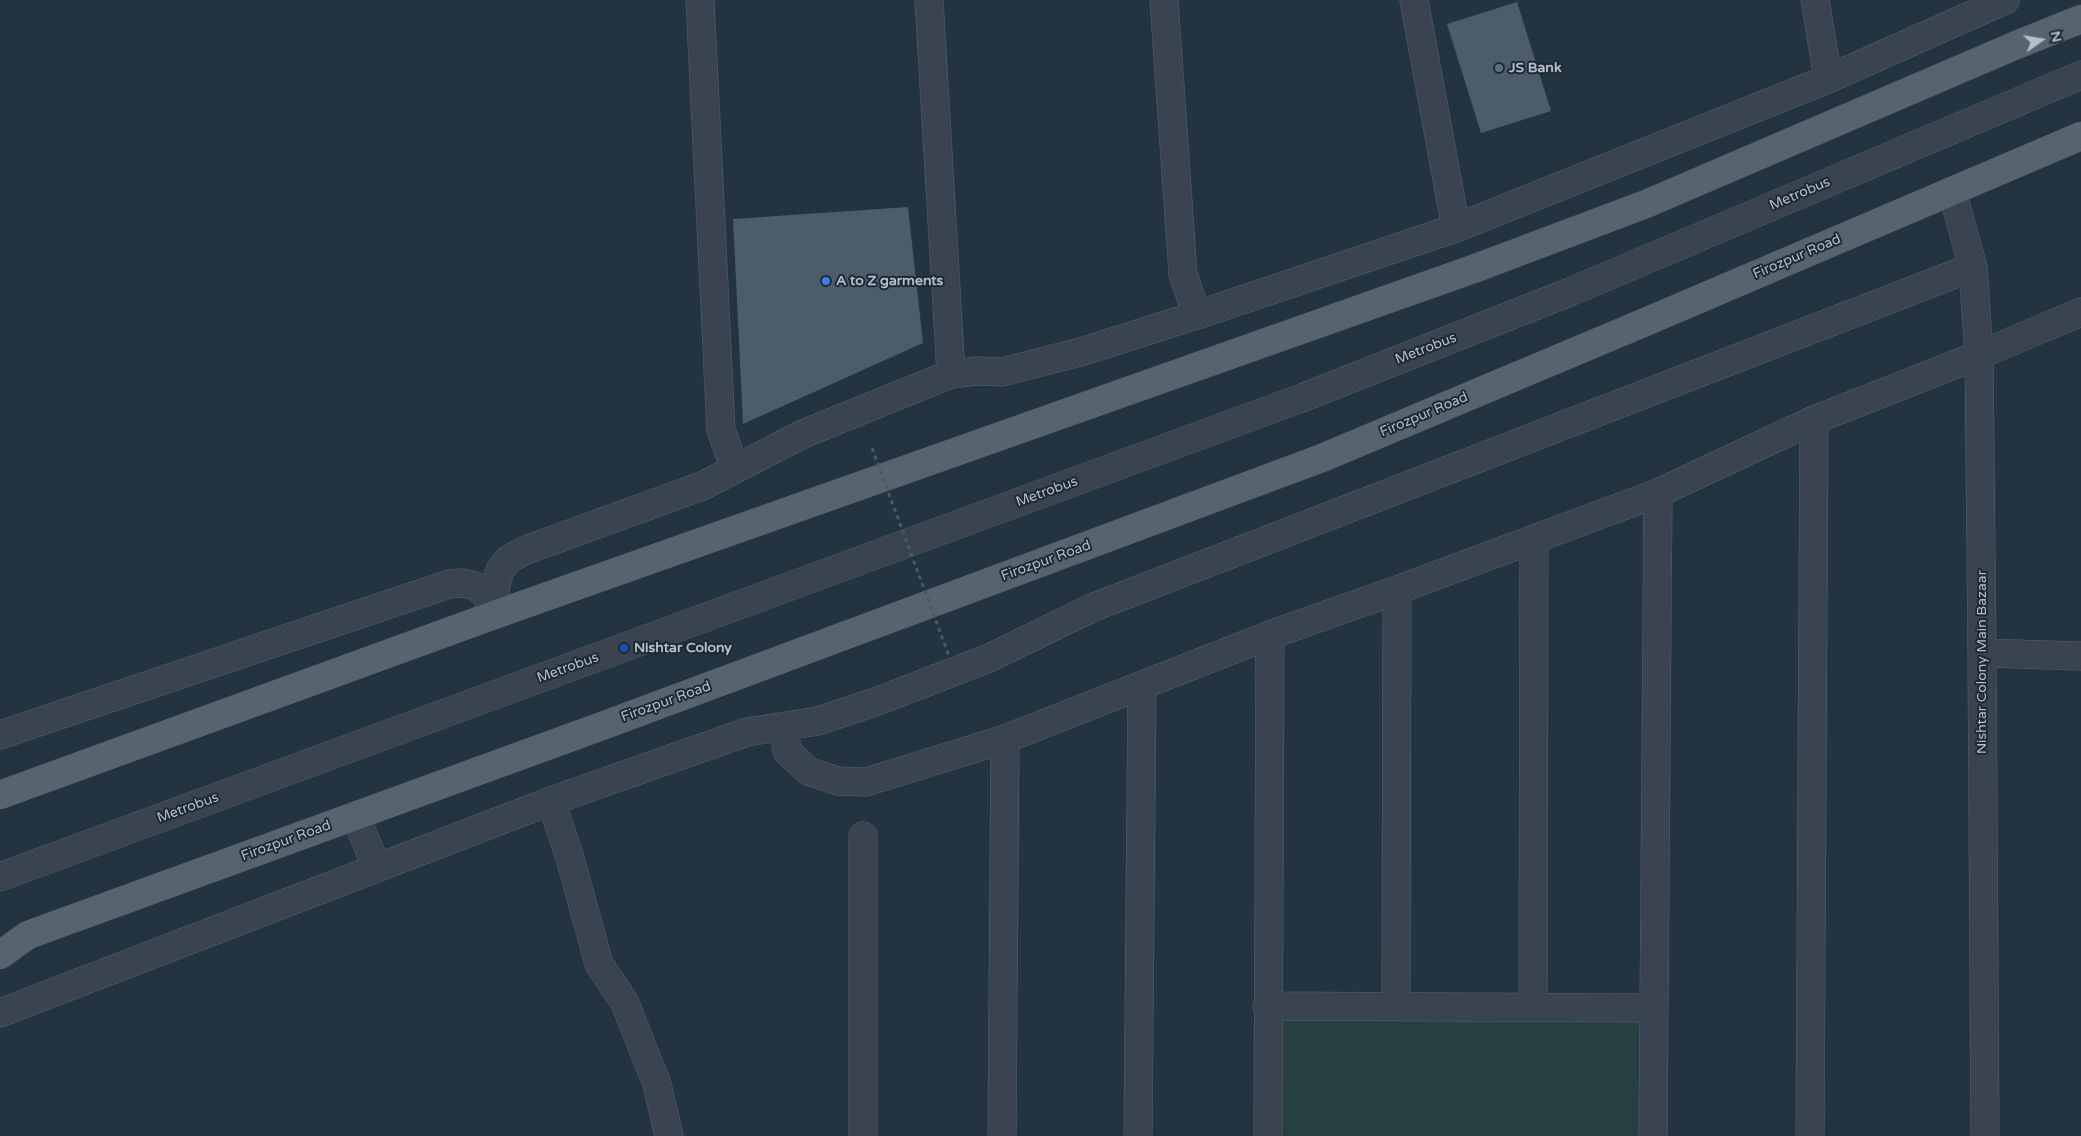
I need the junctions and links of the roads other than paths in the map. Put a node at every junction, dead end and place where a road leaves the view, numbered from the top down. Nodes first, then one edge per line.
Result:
1 (700, 0) edge
2 (929, 0) edge
3 (1164, 0) edge
4 (1414, 0) edge
5 (1815, 0) edge
6 (2005, 0) edge
7 (2081, 19) edge
8 (2081, 75) edge
9 (1828, 79) junction
10 (2081, 136) edge
11 (1952, 191) junction
12 (1456, 228) junction
13 (1972, 267) junction
14 (2081, 312) edge
15 (1197, 315) junction
16 (1979, 355) junction
17 (951, 374) junction
18 (1814, 420) junction
19 (735, 469) junction
20 (1658, 493) junction
21 (1534, 539) junction
22 (1396, 590) junction
23 (497, 614) junction
24 (1270, 635) junction
25 (1982, 653) junction
26 (2081, 656) edge
27 (1142, 686) junction
28 (784, 727) junction
29 (0, 736) edge
30 (1005, 739) junction
31 (0, 795) edge
32 (551, 801) junction
33 (355, 816) junction
34 (863, 836) dead end
35 (377, 868) junction
36 (0, 877) edge
37 (28, 935) junction
38 (0, 944) edge
39 (0, 955) edge
40 (1267, 1006) junction
41 (1396, 1006) junction
42 (1533, 1007) junction
43 (1654, 1008) junction
44 (0, 1013) edge
45 (669, 1136) edge
46 (863, 1136) edge
47 (1002, 1136) edge
48 (1138, 1136) edge
49 (1268, 1136) edge
50 (1653, 1136) edge
51 (1810, 1136) edge
52 (1985, 1136) edge

1 - 19 street
2 - 17 street
3 - 15 street
4 - 12 street
5 - 9 street
6 - 9 street
7 - 23 main road
8 - 36 street, Metrobus
9 - 12 street
10 - 11 main road, Firozpur Road
11 - 13 street, Nishtar Colony Main Bazaar
11 - 33 main road, Firozpur Road
12 - 15 street
13 - 16 street, Nishtar Colony Main Bazaar
13 - 28 street
14 - 16 street
15 - 17 street
16 - 18 street
16 - 25 street, Nishtar Colony Main Bazaar
17 - 19 street
18 - 20 street
18 - 51 street
19 - 23 street
20 - 21 street
20 - 43 street
21 - 22 street
21 - 42 street
22 - 24 street
22 - 41 street
23 - 29 street
23 - 31 main road
24 - 27 street
24 - 40 street
25 - 26 street
25 - 52 street, Nishtar Colony Main Bazaar
27 - 30 street
27 - 48 street
28 - 30 street
28 - 32 street
30 - 47 street
32 - 35 street
32 - 45 street
33 - 35 street
33 - 37 main road, Firozpur Road
34 - 46 street
35 - 44 street
37 - 38 main road
37 - 39 main road, Firozpur Road
40 - 41 street
40 - 49 street
41 - 42 street
42 - 43 street
43 - 50 street

